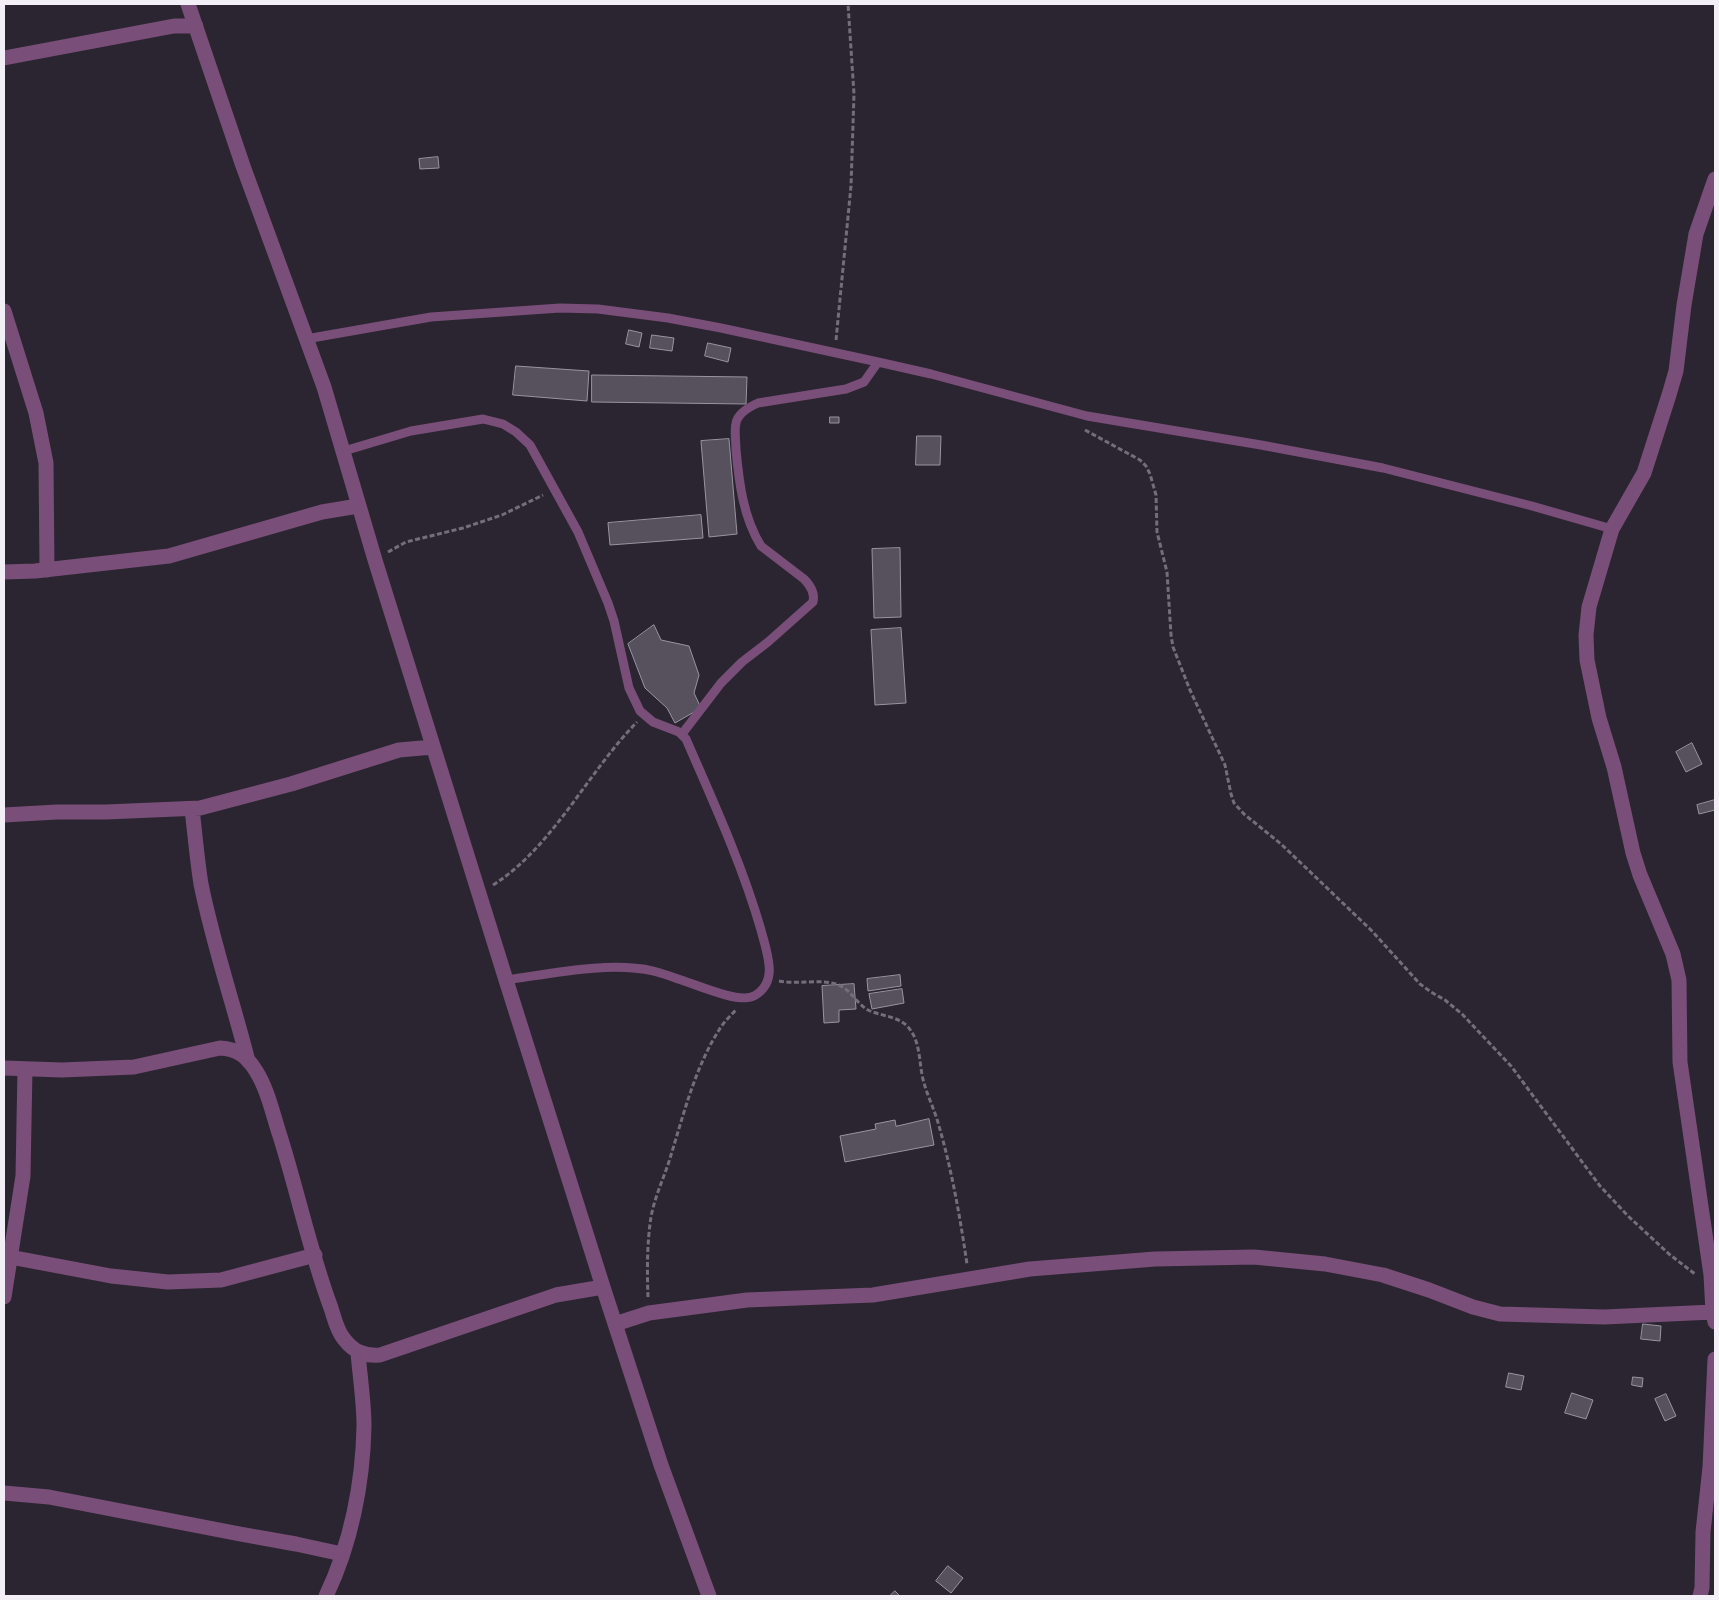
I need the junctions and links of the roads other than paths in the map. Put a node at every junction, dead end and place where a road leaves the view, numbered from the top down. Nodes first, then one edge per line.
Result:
1 (188, 4) edge
2 (196, 26) junction
3 (4, 58) edge
4 (1715, 180) edge
5 (4, 313) edge
6 (306, 339) junction
7 (878, 362) junction
8 (344, 451) junction
9 (358, 506) junction
10 (1612, 529) junction
11 (47, 570) junction
12 (4, 572) edge
13 (682, 734) junction
14 (433, 747) junction
15 (192, 808) junction
16 (4, 815) edge
17 (506, 980) junction
18 (248, 1061) junction
19 (4, 1068) edge
20 (25, 1069) junction
21 (314, 1255) junction
22 (10, 1256) junction
23 (603, 1287) junction
24 (4, 1297) edge
25 (1714, 1317) edge
26 (616, 1324) junction
27 (358, 1353) junction
28 (1715, 1359) edge
29 (4, 1494) edge
30 (342, 1554) junction
31 (326, 1596) edge
32 (709, 1596) edge
33 (1700, 1596) edge

1 - 2 street
2 - 3 street
2 - 6 street
4 - 10 street
5 - 11 street
6 - 7 lane
6 - 8 street
7 - 10 lane
7 - 13 lane
8 - 9 street
8 - 13 lane
9 - 11 street
9 - 14 street
10 - 25 street
11 - 12 street
13 - 17 lane
14 - 15 street
14 - 17 street
15 - 16 street
15 - 18 street
17 - 23 street
18 - 20 street
18 - 21 street
19 - 20 street
20 - 22 street
21 - 22 street
21 - 27 street
22 - 24 street
23 - 26 street
23 - 27 street
25 - 26 street
26 - 32 street
27 - 30 street
28 - 33 street
29 - 30 street
30 - 31 street

